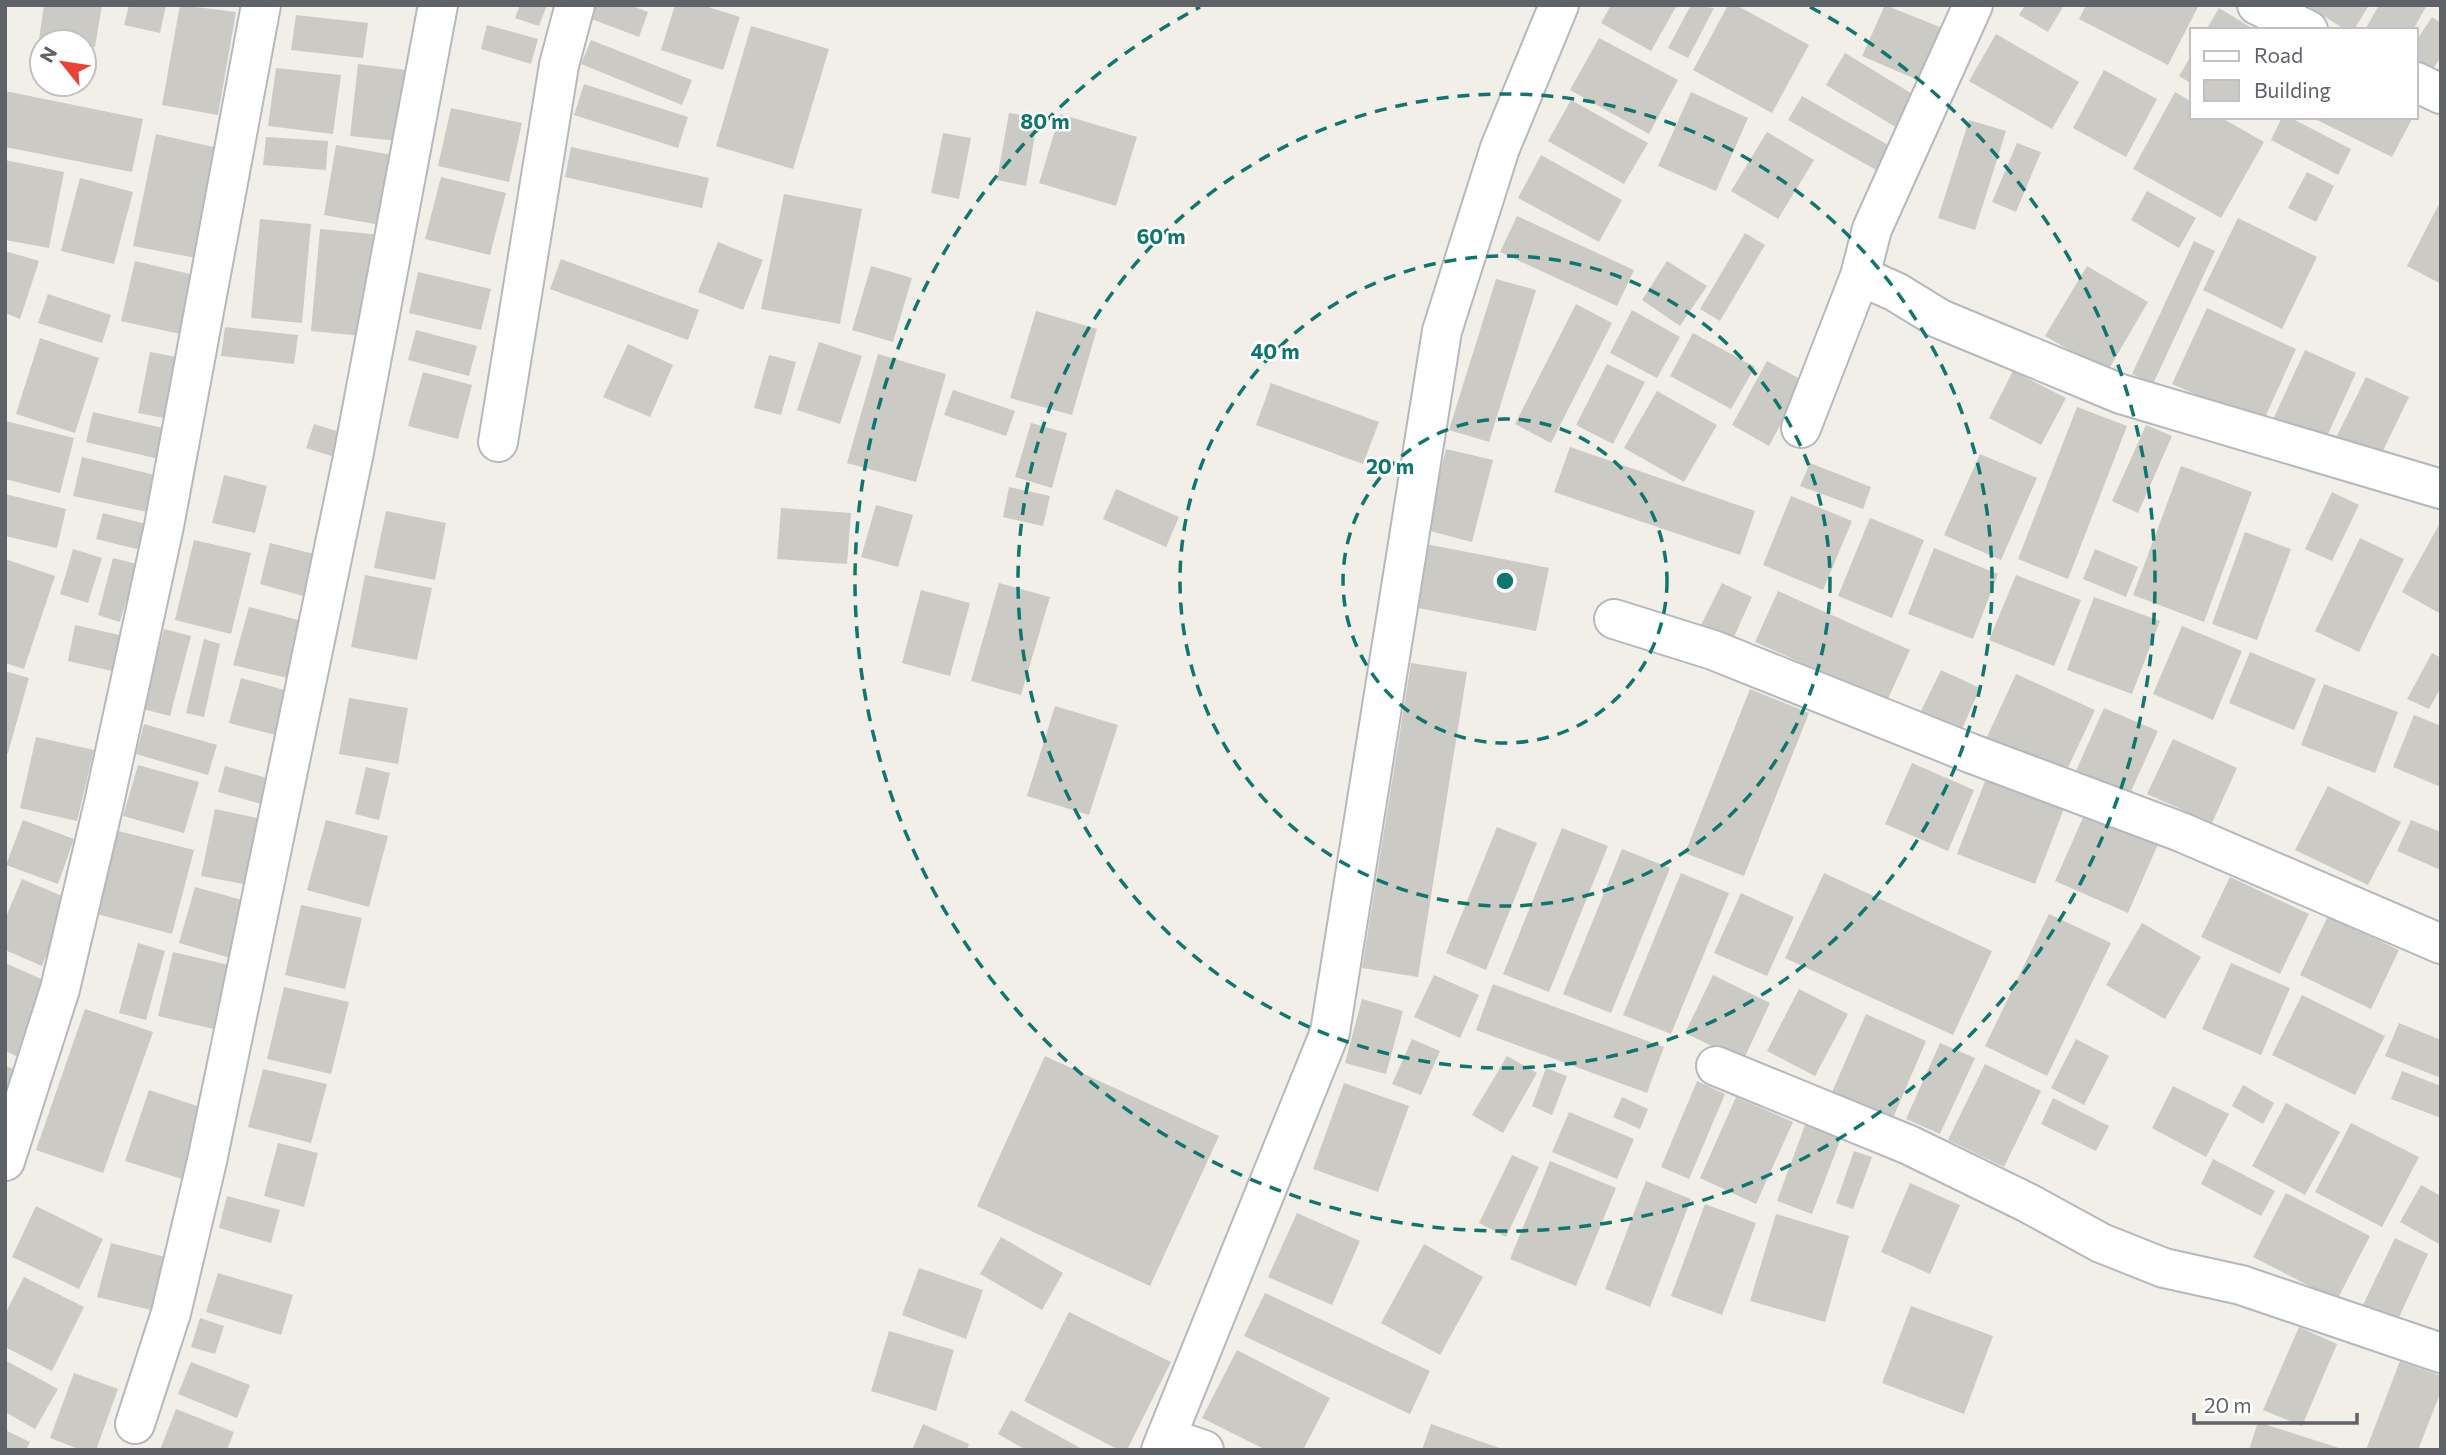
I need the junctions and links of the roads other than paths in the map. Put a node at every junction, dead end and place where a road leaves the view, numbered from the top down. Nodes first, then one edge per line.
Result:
1 (261, 5) edge
2 (438, 5) edge
3 (575, 5) edge
4 (1559, 5) edge
5 (1973, 5) edge
6 (2258, 5) edge
7 (2304, 28) edge
8 (2418, 83) edge
9 (2441, 94) edge
10 (1860, 276) junction
11 (1801, 428) dead end
12 (498, 442) dead end
13 (2441, 489) edge
14 (1614, 619) dead end
15 (2441, 944) edge
16 (1716, 1066) dead end
17 (5, 1161) edge
18 (2441, 1353) edge
19 (135, 1424) dead end
20 (1163, 1443) edge
21 (1204, 1450) edge

1 - 17 street
2 - 19 street
3 - 12 street
4 - 20 street
5 - 10 street
6 - 7 street
8 - 9 street
10 - 11 street
10 - 13 street
14 - 15 street
16 - 18 street
20 - 21 street

